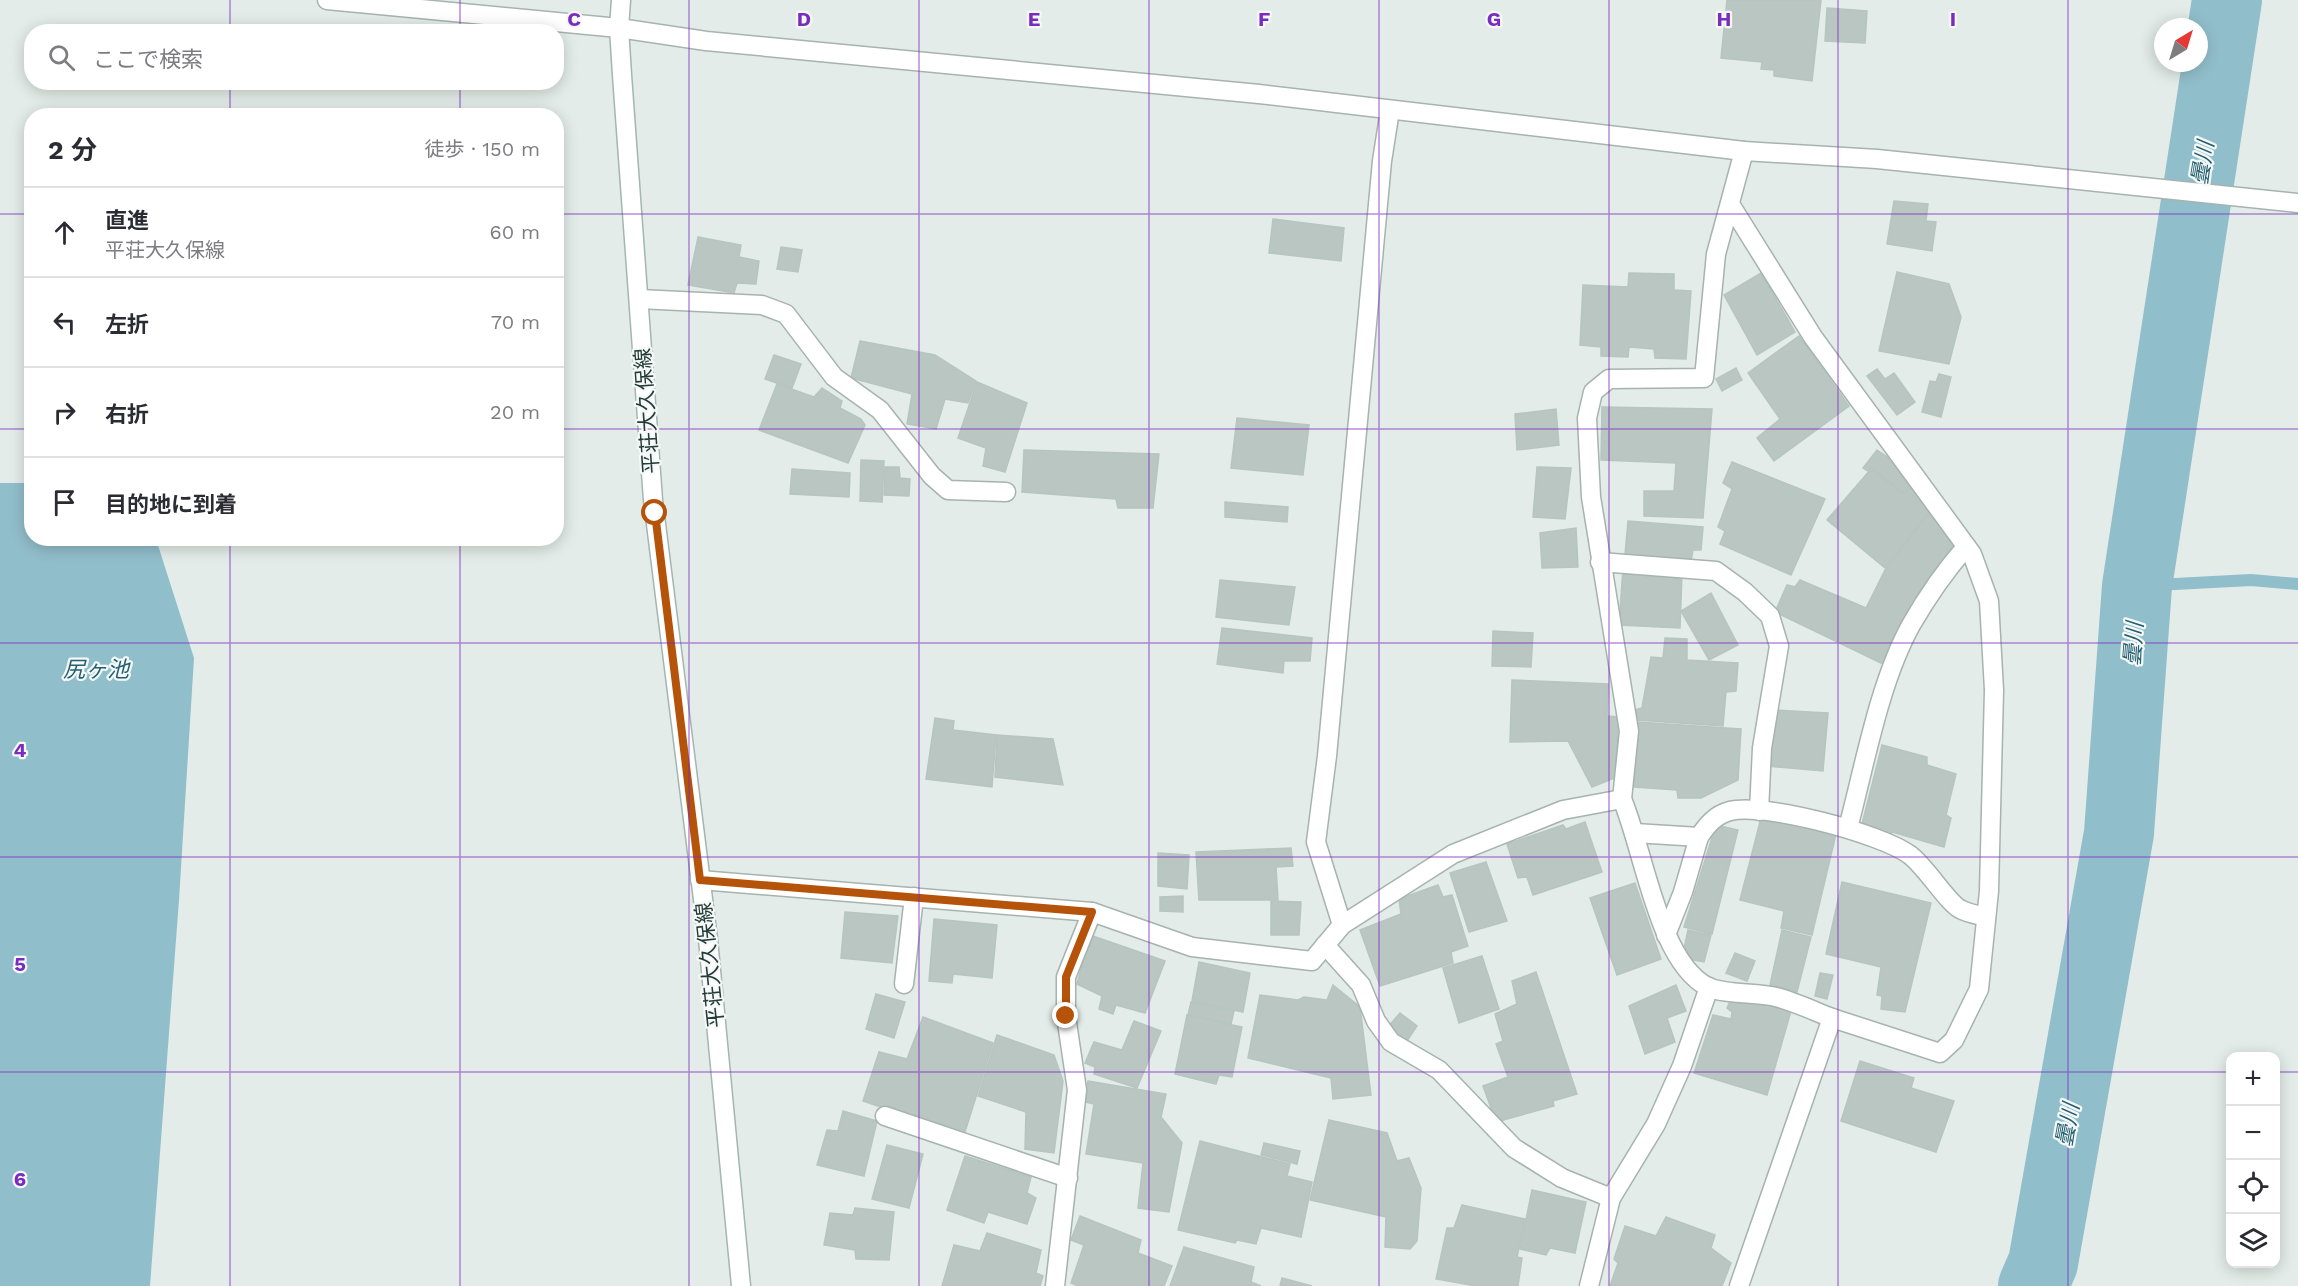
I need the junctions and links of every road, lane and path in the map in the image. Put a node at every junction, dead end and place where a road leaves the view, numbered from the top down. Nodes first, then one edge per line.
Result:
1 (327, 0) edge
2 (621, 0) edge
3 (619, 28) junction
4 (1390, 110) junction
5 (1744, 151) junction
6 (2298, 203) edge
7 (1730, 204) junction
8 (639, 299) junction
9 (1006, 492) dead end
10 (1966, 547) junction
11 (1600, 562) junction
12 (1622, 799) junction
13 (1759, 811) junction
14 (1848, 828) junction
15 (1635, 832) junction
16 (1699, 837) junction
17 (700, 880) junction
18 (914, 897) junction
19 (1092, 912) junction
20 (1986, 917) junction
21 (1342, 925) junction
22 (1666, 935) junction
23 (1325, 945) junction
24 (904, 984) dead end
25 (1709, 987) junction
26 (1832, 1018) junction
27 (885, 1116) dead end
28 (1068, 1178) junction
29 (1611, 1198) junction
30 (741, 1286) edge
31 (1055, 1286) edge
32 (1589, 1286) edge
33 (1739, 1286) edge

1 - 3 street
2 - 3 street, 平荘大久保線
3 - 4 street
3 - 8 street, 平荘大久保線
4 - 5 street
4 - 21 street
5 - 6 street
5 - 7 street
7 - 10 street
7 - 11 street
8 - 9 street
8 - 17 street, 平荘大久保線
10 - 14 street
10 - 20 street
11 - 12 street
11 - 13 street
12 - 15 street
12 - 21 street
13 - 14 street
13 - 16 street
14 - 20 street
15 - 16 street
15 - 22 street
16 - 22 street
17 - 18 street
17 - 30 street, 平荘大久保線
18 - 19 street
18 - 24 street
19 - 23 street
19 - 28 street
20 - 26 street
21 - 23 street
22 - 25 street
23 - 29 street
25 - 26 street
25 - 29 street
26 - 33 street
27 - 28 street
28 - 31 street
29 - 32 street

